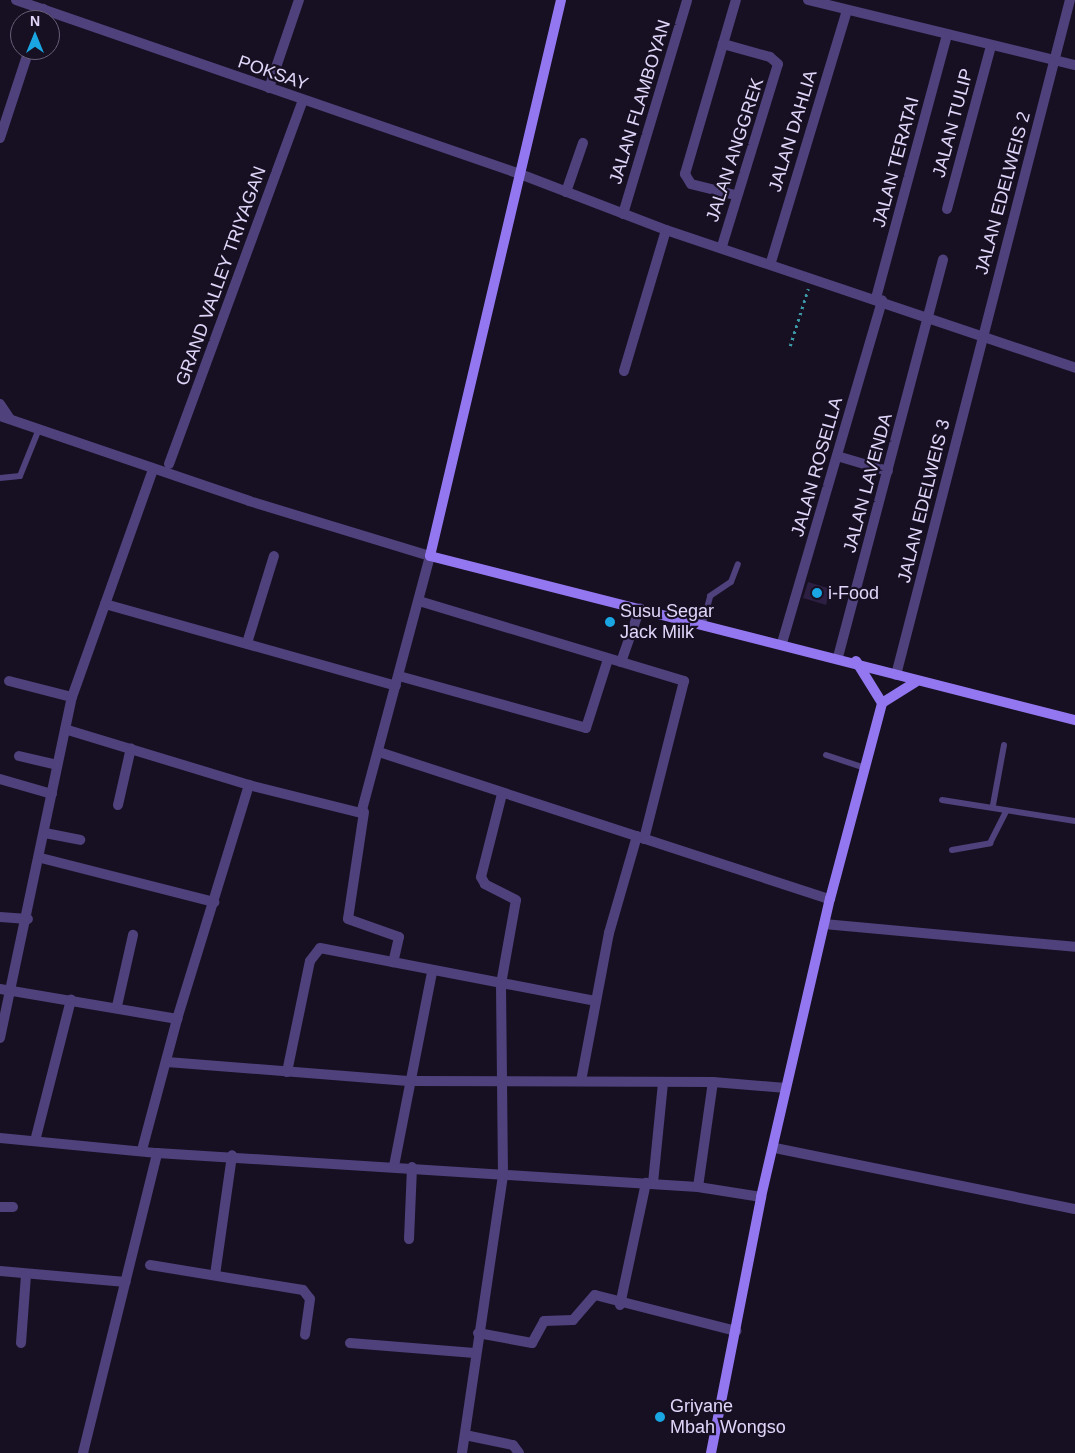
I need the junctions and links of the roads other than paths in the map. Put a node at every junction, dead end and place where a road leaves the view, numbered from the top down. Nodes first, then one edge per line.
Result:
1 (16, 0) edge
2 (298, 0) edge
3 (561, 0) edge
4 (687, 0) edge
5 (736, 0) edge
6 (808, 0) edge
7 (1070, 0) edge
8 (43, 9) joint
9 (847, 10) junction
10 (947, 35) junction
11 (723, 44) junction
12 (991, 46) junction
13 (26, 60) edge
14 (1054, 60) junction
15 (1075, 65) edge
16 (268, 88) junction
17 (303, 100) junction
18 (0, 138) edge
19 (583, 142) dead end
20 (520, 174) junction
21 (566, 192) junction
22 (735, 195) junction
23 (947, 209) dead end
24 (623, 214) junction
25 (666, 230) junction
26 (722, 246) junction
27 (943, 260) dead end
28 (771, 262) junction
29 (879, 299) junction
30 (928, 316) junction
31 (983, 335) junction
32 (1075, 368) edge
33 (624, 371) dead end
34 (0, 404) edge
35 (5, 417) edge
36 (39, 429) junction
37 (836, 456) junction
38 (168, 464) dead end
39 (153, 469) junction
40 (888, 471) junction
41 (0, 478) edge
42 (274, 556) dead end
43 (430, 556) junction
44 (738, 564) dead end
45 (419, 601) junction
46 (106, 604) junction
47 (640, 608) junction
48 (703, 624) junction
49 (248, 643) junction
50 (782, 643) junction
51 (838, 657) junction
52 (608, 659) junction
53 (856, 661) junction
54 (621, 662) junction
55 (896, 675) junction
56 (8, 681) dead end
57 (397, 681) junction
58 (916, 682) junction
59 (72, 697) junction
60 (882, 703) junction
61 (1075, 720) edge
62 (64, 729) junction
63 (1004, 745) dead end
64 (131, 748) junction
65 (379, 752) junction
66 (826, 755) dead end
67 (19, 756) dead end
68 (57, 765) junction
69 (865, 768) junction
70 (0, 779) edge
71 (249, 785) junction
72 (52, 794) junction
73 (502, 794) junction
74 (942, 800) dead end
75 (118, 804) dead end
76 (993, 805) junction
77 (364, 812) junction
78 (1005, 813) junction
79 (1075, 821) edge
80 (45, 833) junction
81 (640, 838) junction
82 (80, 840) dead end
83 (952, 850) dead end
84 (41, 858) junction
85 (830, 899) junction
86 (214, 902) junction
87 (0, 917) edge
88 (28, 919) junction
89 (824, 924) junction
90 (133, 935) dead end
91 (1075, 947) edge
92 (392, 962) junction
93 (432, 973) junction
94 (501, 984) junction
95 (0, 989) edge
96 (12, 991) junction
97 (71, 1000) junction
98 (595, 1002) junction
99 (117, 1006) junction
100 (177, 1019) junction
101 (0, 1038) edge
102 (167, 1062) junction
103 (287, 1072) junction
104 (505, 1080) junction
105 (411, 1081) junction
106 (581, 1081) junction
107 (663, 1082) junction
108 (713, 1082) junction
109 (786, 1088) junction
110 (0, 1138) edge
111 (35, 1140) junction
112 (774, 1148) junction
113 (142, 1150) junction
114 (157, 1153) junction
115 (232, 1155) junction
116 (394, 1166) junction
117 (412, 1167) junction
118 (503, 1176) junction
119 (650, 1183) junction
120 (698, 1187) junction
121 (761, 1197) junction
122 (0, 1207) edge
123 (13, 1207) dead end
124 (1075, 1209) edge
125 (410, 1239) dead end
126 (150, 1265) dead end
127 (0, 1271) edge
128 (0, 1275) edge
129 (26, 1275) junction
130 (215, 1275) junction
131 (126, 1282) junction
132 (620, 1305) junction
133 (736, 1331) junction
134 (478, 1333) junction
135 (305, 1335) dead end
136 (22, 1343) dead end
137 (350, 1343) dead end
138 (474, 1353) junction
139 (465, 1435) junction
140 (83, 1453) edge
141 (462, 1453) edge
142 (519, 1453) edge
143 (710, 1453) edge

1 - 8 street, POKSAY
2 - 16 street
3 - 20 street
4 - 24 street, JALAN FLAMBOYAN
5 - 11 street
6 - 9 street
7 - 14 street, JALAN EDELWEIS 2
8 - 16 street, POKSAY
9 - 10 street
9 - 28 street, JALAN DAHLIA
10 - 12 street
10 - 29 street, JALAN TERATAI
11 - 22 street
11 - 22 street, JALAN ANGGREK
12 - 14 street
12 - 23 street, JALAN TULIP
13 - 18 street
14 - 15 street
14 - 31 street, JALAN EDELWEIS 2
16 - 17 street, POKSAY
17 - 20 street, POKSAY
17 - 38 street, GRAND VALLEY TRIYAGAN
19 - 21 street
20 - 21 street, POKSAY
20 - 43 street
21 - 24 street, POKSAY
22 - 26 street, JALAN ANGGREK
24 - 25 street, POKSAY
25 - 26 street, POKSAY
25 - 33 street
26 - 28 street, POKSAY
27 - 30 street, JALAN LAVENDA
28 - 29 street, POKSAY
29 - 30 street, POKSAY
29 - 37 street, JALAN ROSELLA
30 - 31 street, POKSAY
30 - 40 street, JALAN LAVENDA
31 - 32 street, POKSAY
31 - 55 street, JALAN EDELWEIS 3
34 - 35 street
35 - 36 street
36 - 39 street
36 - 41 lane
37 - 40 street
37 - 50 street, JALAN ROSELLA
39 - 43 street
39 - 46 street
40 - 51 street, JALAN LAVENDA
42 - 49 street
43 - 45 street
43 - 47 street
44 - 48 lane
45 - 52 street
45 - 57 street
46 - 49 street
46 - 59 street
47 - 48 street
47 - 54 street
48 - 50 street
49 - 57 street
50 - 51 street
51 - 53 street
52 - 54 street
52 - 57 street
53 - 55 street
53 - 60 street
54 - 81 street
55 - 58 street
56 - 59 street
57 - 65 street
58 - 60 street
58 - 61 street
59 - 62 street
60 - 69 street
62 - 64 street
62 - 68 street
63 - 76 lane
64 - 71 street
64 - 75 street
65 - 73 street
65 - 77 street
66 - 69 lane
67 - 68 street
68 - 72 street
69 - 85 street
70 - 72 street
71 - 77 street
71 - 86 street
72 - 80 street
73 - 81 street
73 - 94 street
74 - 76 lane
76 - 78 lane
77 - 92 street
78 - 79 lane
78 - 83 lane
80 - 82 street
80 - 84 street
81 - 85 street
81 - 98 street
84 - 86 street
84 - 88 street
85 - 89 street
86 - 100 street
87 - 88 street
88 - 96 street
89 - 91 street
89 - 109 street
90 - 99 street
92 - 93 street
92 - 103 street
93 - 94 street
93 - 105 street
94 - 98 street
94 - 104 street
95 - 96 street
96 - 97 street
96 - 101 street
97 - 99 street
97 - 111 street
98 - 106 street
99 - 100 street
100 - 102 street
102 - 103 street
102 - 113 street
103 - 105 street
104 - 105 street
104 - 106 street
104 - 118 street
105 - 116 street
106 - 107 street
107 - 108 street
107 - 119 street
108 - 109 street
108 - 120 street
109 - 112 street
110 - 111 street
111 - 113 street
112 - 121 street
112 - 124 street
113 - 114 street
114 - 115 street
114 - 131 street
115 - 116 street
115 - 130 street
116 - 117 street
117 - 118 street
117 - 125 street
118 - 119 street
118 - 134 street
119 - 120 street
119 - 132 street
120 - 121 street
121 - 133 street
122 - 123 street
126 - 130 street
127 - 128 street
127 - 129 street
129 - 131 street
129 - 136 street
130 - 135 street
131 - 140 street
132 - 133 street
132 - 134 street
133 - 143 street
134 - 138 street
137 - 138 street
138 - 139 street
139 - 141 street
139 - 142 street

